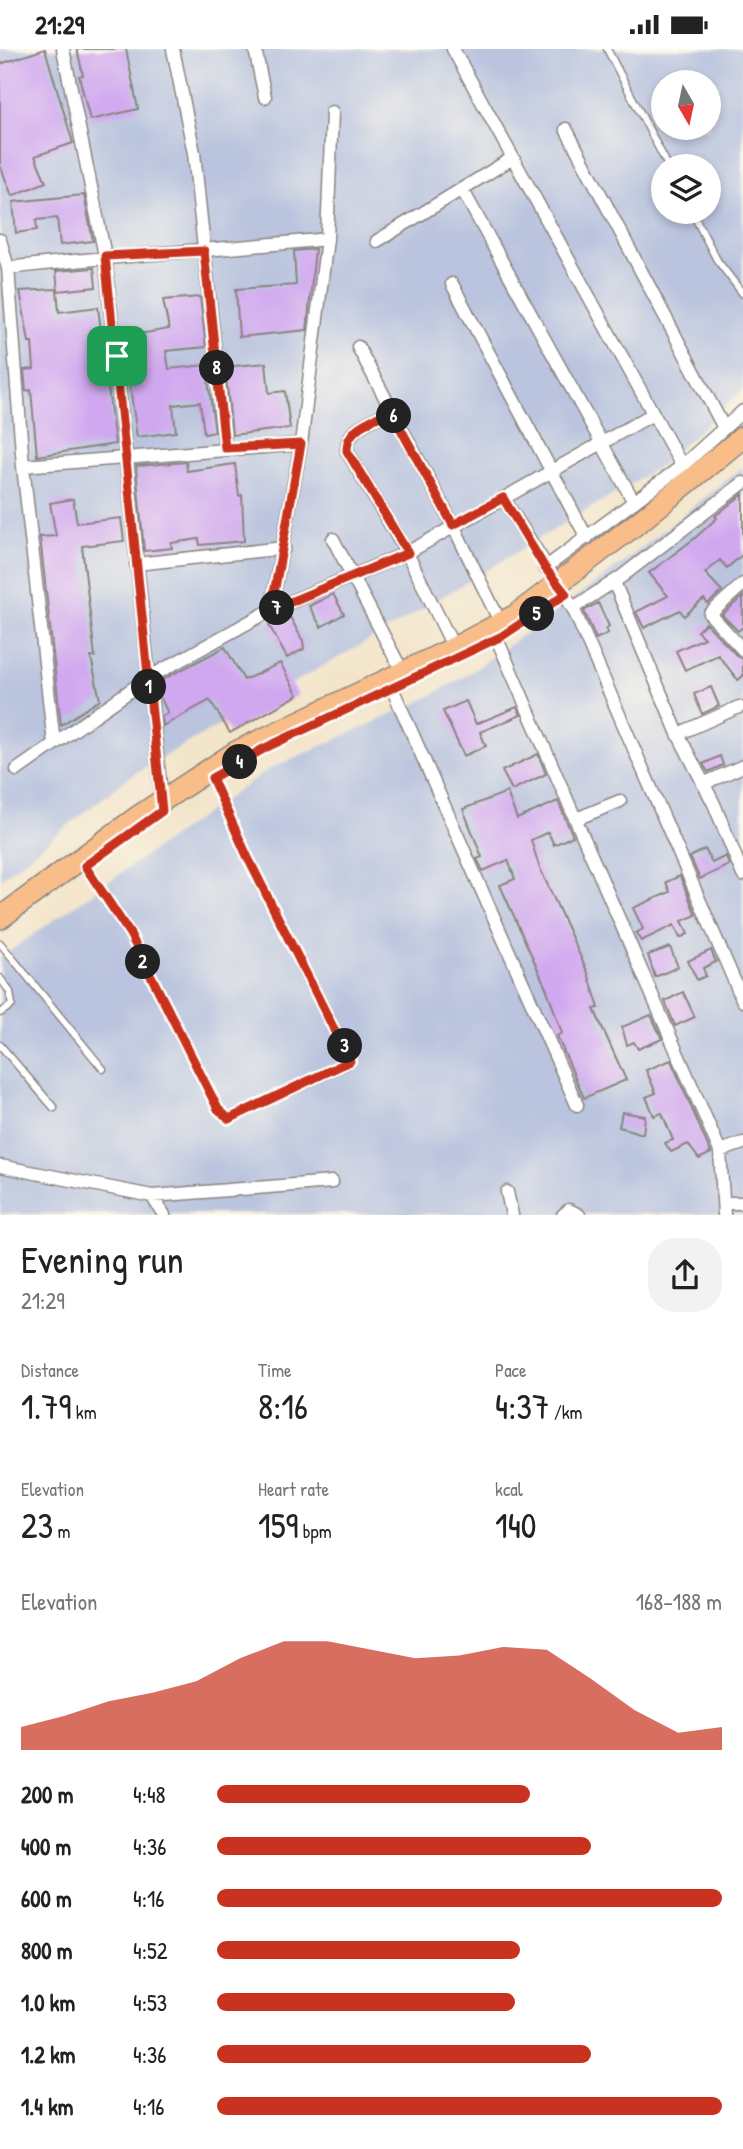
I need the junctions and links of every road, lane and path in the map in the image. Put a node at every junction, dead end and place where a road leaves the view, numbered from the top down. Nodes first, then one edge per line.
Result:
1 (63, 49) edge
2 (173, 49) edge
3 (255, 49) edge
4 (453, 49) edge
5 (607, 49) edge
6 (265, 97) dead end
7 (332, 112) dead end
8 (566, 129) dead end
9 (662, 154) edge
10 (511, 159) junction
11 (462, 189) junction
12 (698, 224) edge
13 (327, 239) junction
14 (0, 240) edge
15 (377, 241) dead end
16 (204, 251) junction
17 (105, 256) junction
18 (8, 268) junction
19 (452, 284) dead end
20 (743, 294) edge
21 (358, 347) dead end
22 (391, 411) junction
23 (743, 411) edge
24 (653, 414) junction
25 (734, 432) edge
26 (301, 444) junction
27 (603, 444) junction
28 (225, 448) junction
29 (743, 454) edge
30 (128, 457) junction
31 (682, 465) junction
32 (23, 467) junction
33 (553, 472) junction
34 (743, 483) edge
35 (503, 498) junction
36 (634, 502) junction
37 (453, 525) junction
38 (587, 538) junction
39 (333, 539) dead end
40 (284, 548) junction
41 (408, 553) junction
42 (136, 564) junction
43 (545, 568) junction
44 (355, 575) junction
45 (614, 582) junction
46 (743, 584) edge
47 (566, 596) junction
48 (271, 610) junction
49 (499, 631) junction
50 (454, 648) junction
51 (743, 650) edge
52 (148, 678) junction
53 (397, 680) junction
54 (739, 707) dead end
55 (678, 734) junction
56 (54, 744) junction
57 (743, 766) edge
58 (17, 770) dead end
59 (212, 778) junction
60 (703, 784) junction
61 (621, 801) dead end
62 (162, 807) junction
63 (576, 819) junction
64 (85, 866) junction
65 (743, 873) edge
66 (0, 918) edge
67 (0, 930) edge
68 (0, 943) edge
69 (0, 978) edge
70 (743, 1001) edge
71 (0, 1013) edge
72 (0, 1045) edge
73 (103, 1069) dead end
74 (577, 1105) dead end
75 (54, 1108) dead end
76 (743, 1143) edge
77 (720, 1151) junction
78 (0, 1166) edge
79 (332, 1182) dead end
80 (507, 1192) dead end
81 (152, 1196) junction
82 (743, 1203) edge
83 (725, 1209) edge
84 (164, 1215) edge
85 (512, 1215) edge
86 (564, 1215) edge
87 (579, 1215) edge

1 - 17 street
2 - 16 street
3 - 6 street
4 - 10 street
5 - 9 lane
7 - 13 street
8 - 25 street
10 - 11 street
10 - 24 street
11 - 15 street
11 - 27 street
12 - 20 lane
13 - 16 street
13 - 26 street
14 - 18 street
16 - 17 street
16 - 28 street
17 - 18 street
17 - 30 street
18 - 32 street
19 - 33 street
21 - 22 street
22 - 37 street
22 - 41 street
23 - 25 street
24 - 27 street
24 - 31 street
25 - 31 street
25 - 47 main road
26 - 28 street
26 - 40 street
27 - 33 street
27 - 36 street
28 - 30 street
29 - 47 main road
30 - 32 street
30 - 42 street
31 - 36 street
32 - 56 street
33 - 35 street
33 - 38 street
34 - 45 street
35 - 37 street
35 - 43 street
36 - 38 street
37 - 41 street
37 - 49 street
38 - 43 street
39 - 44 street
40 - 42 street
40 - 48 street
41 - 44 street
41 - 50 street
42 - 52 street
43 - 47 street
44 - 48 street
44 - 53 street
45 - 47 street
45 - 55 street
46 - 51 street
47 - 49 main road
47 - 70 street
48 - 52 street
49 - 50 main road
49 - 53 main road
49 - 63 street
50 - 53 main road
52 - 56 street
52 - 62 street
53 - 59 main road
53 - 62 main road
53 - 74 street
54 - 55 street
55 - 60 street
56 - 58 street
57 - 60 street
59 - 62 main road
59 - 64 lane
60 - 65 street
61 - 63 street
62 - 64 main road
62 - 66 main road
63 - 77 street
64 - 67 main road
68 - 73 lane
69 - 71 lane
72 - 75 lane
76 - 77 street
77 - 83 street
78 - 81 street
79 - 81 street
80 - 85 street
81 - 84 street
82 - 83 street
86 - 87 street

